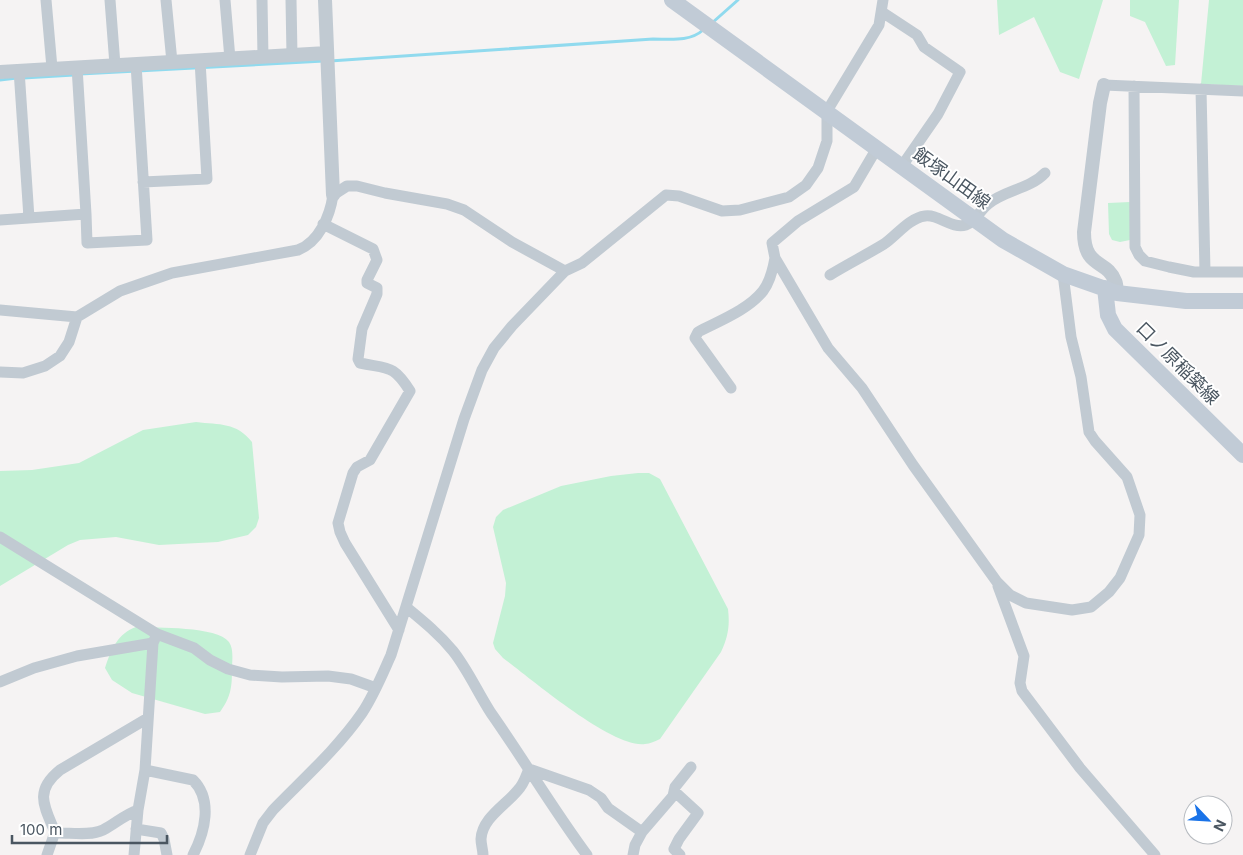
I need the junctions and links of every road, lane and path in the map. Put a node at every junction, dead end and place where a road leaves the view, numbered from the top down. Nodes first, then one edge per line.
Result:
1 (46, 0) edge
2 (110, 0) edge
3 (166, 0) edge
4 (225, 0) edge
5 (262, 0) edge
6 (291, 0) edge
7 (325, 0) edge
8 (672, 0) edge
9 (882, 6) edge
10 (327, 54) junction
11 (292, 55) junction
12 (263, 57) junction
13 (230, 59) junction
14 (200, 61) junction
15 (172, 62) junction
16 (136, 64) junction
17 (116, 66) junction
18 (77, 67) junction
19 (52, 68) junction
20 (19, 70) junction
21 (0, 72) edge
22 (1104, 85) joint
23 (1134, 86) junction
24 (1201, 89) junction
25 (1243, 91) edge
26 (827, 111) junction
27 (878, 148) junction
28 (902, 166) junction
29 (1045, 173) dead end
30 (144, 182) junction
31 (333, 195) junction
32 (86, 214) junction
33 (29, 218) junction
34 (975, 219) junction
35 (0, 220) edge
36 (324, 224) junction
37 (775, 258) junction
38 (565, 271) junction
39 (1205, 272) junction
40 (1243, 272) edge
41 (830, 274) dead end
42 (1063, 274) junction
43 (1111, 290) junction
44 (1243, 301) edge
45 (0, 310) edge
46 (77, 317) junction
47 (0, 372) edge
48 (731, 388) dead end
49 (1243, 455) edge
50 (0, 537) edge
51 (997, 582) junction
52 (406, 607) junction
53 (399, 630) junction
54 (155, 638) junction
55 (0, 682) edge
56 (376, 688) junction
57 (148, 718) junction
58 (691, 767) dead end
59 (529, 768) junction
60 (144, 770) junction
61 (674, 791) junction
62 (138, 810) junction
63 (136, 829) junction
64 (54, 832) junction
65 (642, 832) junction
66 (1150, 853) edge
67 (132, 854) edge
68 (47, 855) edge
69 (167, 855) edge
70 (193, 855) edge
71 (250, 855) edge
72 (483, 855) edge
73 (587, 855) edge
74 (633, 855) edge
75 (680, 855) edge

1 - 19 street
2 - 17 street
3 - 15 street
4 - 13 street
5 - 12 street
6 - 11 street
7 - 10 street
8 - 26 main road, 飯塚山田線
9 - 26 street
9 - 28 street
10 - 11 street
10 - 31 street
11 - 12 street
12 - 13 street
13 - 14 street
14 - 15 street
14 - 30 street
15 - 16 street
16 - 17 street
16 - 30 street
17 - 18 street
18 - 19 street
18 - 32 street
19 - 20 street
20 - 21 street
20 - 33 street
22 - 23 street
22 - 43 street
23 - 24 street
23 - 39 street
24 - 25 street
24 - 39 street
26 - 27 main road, 飯塚山田線
26 - 38 street
27 - 28 main road, 飯塚山田線
27 - 37 street
28 - 34 main road, 飯塚山田線
29 - 34 street
30 - 32 street
31 - 36 street
31 - 38 street
32 - 33 street
33 - 35 street
34 - 41 street
34 - 42 main road, 飯塚山田線
36 - 46 street
36 - 53 street
37 - 48 street
37 - 51 street
38 - 52 street
39 - 40 street
42 - 43 main road, 飯塚山田線
42 - 51 street
43 - 44 main road, 飯塚山田線
43 - 49 main road, 口ノ原稲築線
45 - 46 street
46 - 47 street
50 - 54 street
51 - 66 street
52 - 53 street
52 - 59 street
53 - 56 street
54 - 55 street
54 - 56 street
54 - 57 street
56 - 71 street
57 - 60 street
57 - 64 street
58 - 61 street
59 - 65 street
59 - 72 street
59 - 73 street
60 - 62 street
60 - 70 street
61 - 65 street
61 - 75 street
62 - 63 street
62 - 64 street
63 - 67 street
63 - 69 street
64 - 68 street
65 - 74 street

